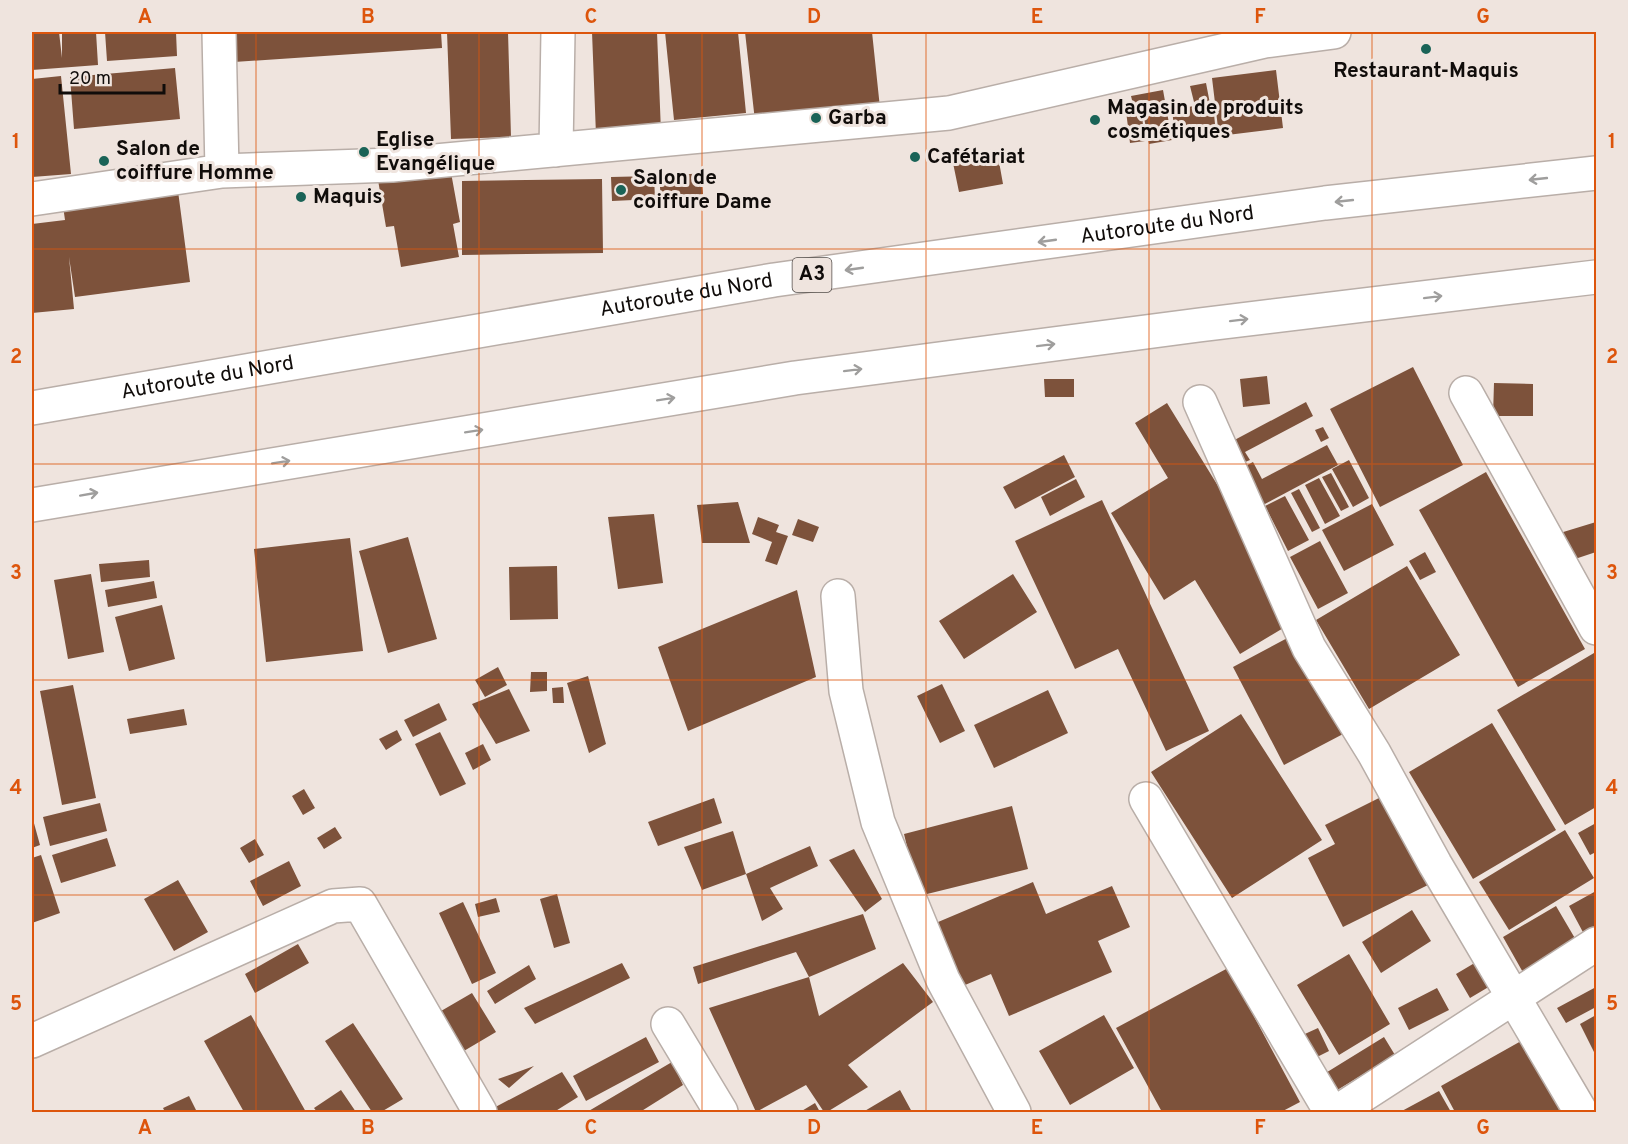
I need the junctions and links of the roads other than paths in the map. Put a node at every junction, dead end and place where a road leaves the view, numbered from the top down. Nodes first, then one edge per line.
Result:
1 (219, 32) edge
2 (558, 32) edge
3 (1334, 32) edge
4 (556, 150) junction
5 (222, 171) junction
6 (1596, 173) edge
7 (32, 199) edge
8 (1596, 277) edge
9 (1466, 393) dead end
10 (1200, 402) dead end
11 (32, 408) edge
12 (32, 506) edge
13 (838, 596) dead end
14 (1596, 627) edge
15 (1146, 800) dead end
16 (1596, 944) edge
17 (1513, 996) junction
18 (668, 1024) dead end
19 (32, 1041) edge
20 (480, 1113) edge
21 (721, 1113) edge
22 (1014, 1113) edge
23 (1331, 1113) edge
24 (1337, 1113) edge
25 (1581, 1113) edge

1 - 5 main road
2 - 4 main road
3 - 4 main road
4 - 5 main road
5 - 7 main road
6 -> 11 main road, Autoroute du Nord / A3
12 -> 8 main road
9 - 14 main road
10 - 17 main road
13 - 22 main road
15 - 23 main road
16 - 17 main road
17 - 24 main road
17 - 25 main road
18 - 21 main road
19 - 20 main road

